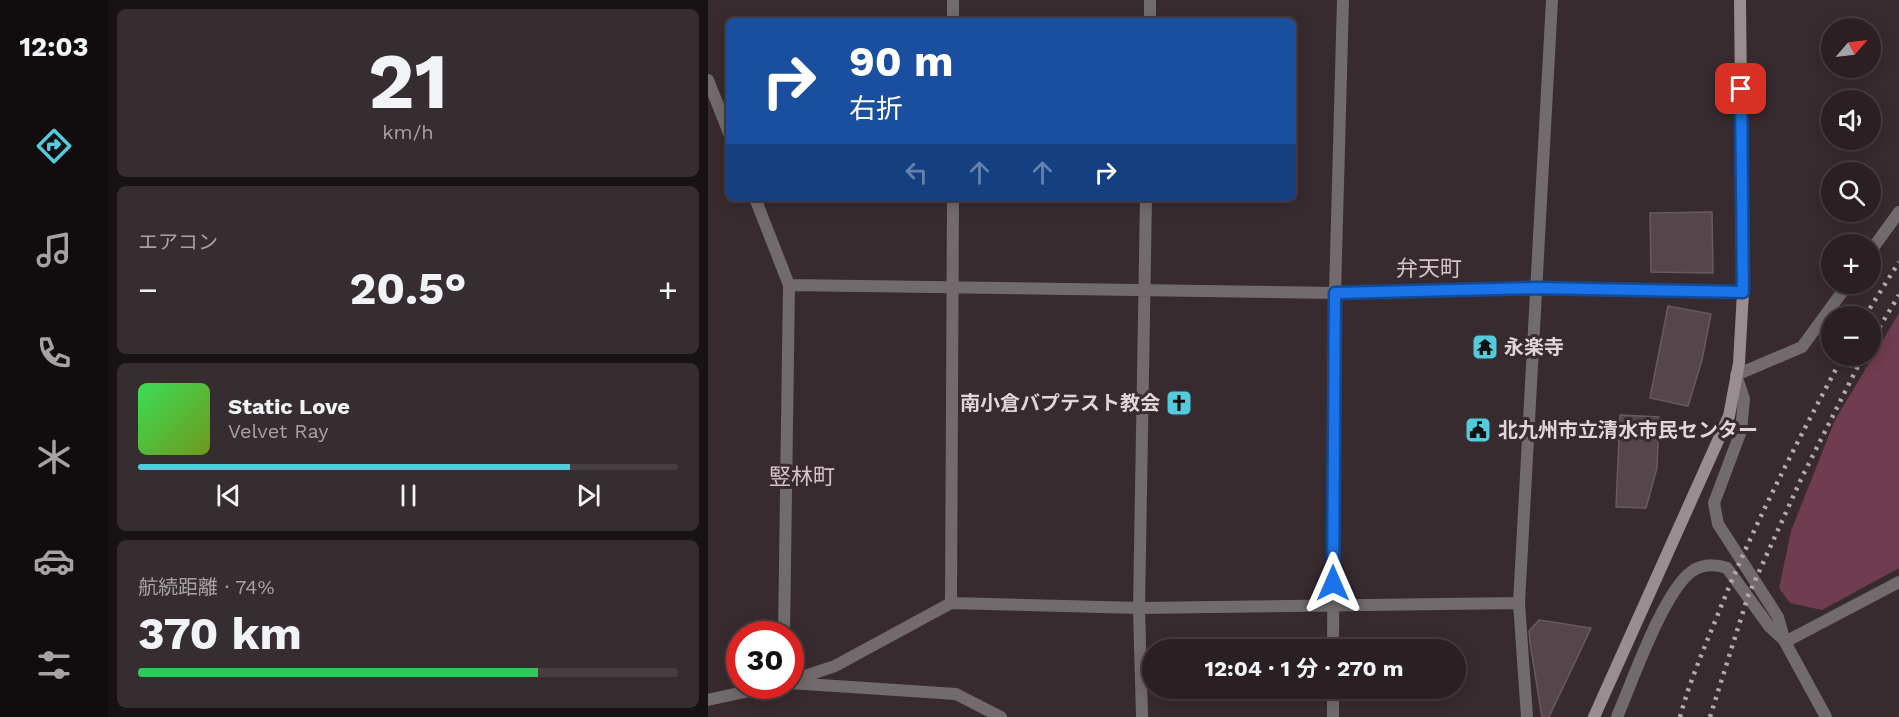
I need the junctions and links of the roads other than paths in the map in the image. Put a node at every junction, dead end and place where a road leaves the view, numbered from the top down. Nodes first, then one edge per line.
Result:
1 (953, 0) edge
2 (1150, 0) edge
3 (1343, 0) edge
4 (1552, 0) edge
5 (1740, 0) edge
6 (953, 18) edge
7 (1150, 18) edge
8 (708, 80) edge
9 (726, 125) edge
10 (756, 201) edge
11 (953, 201) edge
12 (1146, 201) edge
13 (1899, 212) edge
14 (1881, 237) edge
15 (789, 285) junction
16 (953, 287) junction
17 (1536, 288) junction
18 (1144, 290) junction
19 (1743, 292) junction
20 (1335, 293) junction
21 (1841, 294) edge
22 (1736, 375) junction
23 (1899, 582) edge
24 (951, 603) junction
25 (1519, 603) junction
26 (1333, 605) junction
27 (1139, 608) junction
28 (784, 621) edge
29 (1333, 639) edge
30 (1785, 642) junction
31 (804, 677) edge
32 (804, 683) edge
33 (726, 696) edge
34 (1333, 699) edge
35 (708, 700) edge
36 (1002, 717) edge
37 (1142, 717) edge
38 (1333, 717) edge
39 (1527, 717) edge
40 (1594, 717) edge
41 (1617, 717) edge
42 (1826, 717) edge

1 - 6 street
2 - 7 street
3 - 20 street
4 - 17 street
5 - 19 street
8 - 9 street
10 - 15 street
11 - 16 street
12 - 18 street
13 - 14 street
15 - 16 street
15 - 28 street
16 - 18 street
16 - 24 street
17 - 19 street
17 - 20 street
17 - 25 street
18 - 20 street
18 - 27 street
19 - 22 street
20 - 26 street
21 - 22 street
22 - 30 street
22 - 40 street
23 - 30 street
24 - 27 street
24 - 31 street
25 - 26 street
25 - 39 street
26 - 27 street
26 - 29 street
27 - 37 street
30 - 41 street
30 - 42 street
32 - 36 street
33 - 35 street
34 - 38 street

